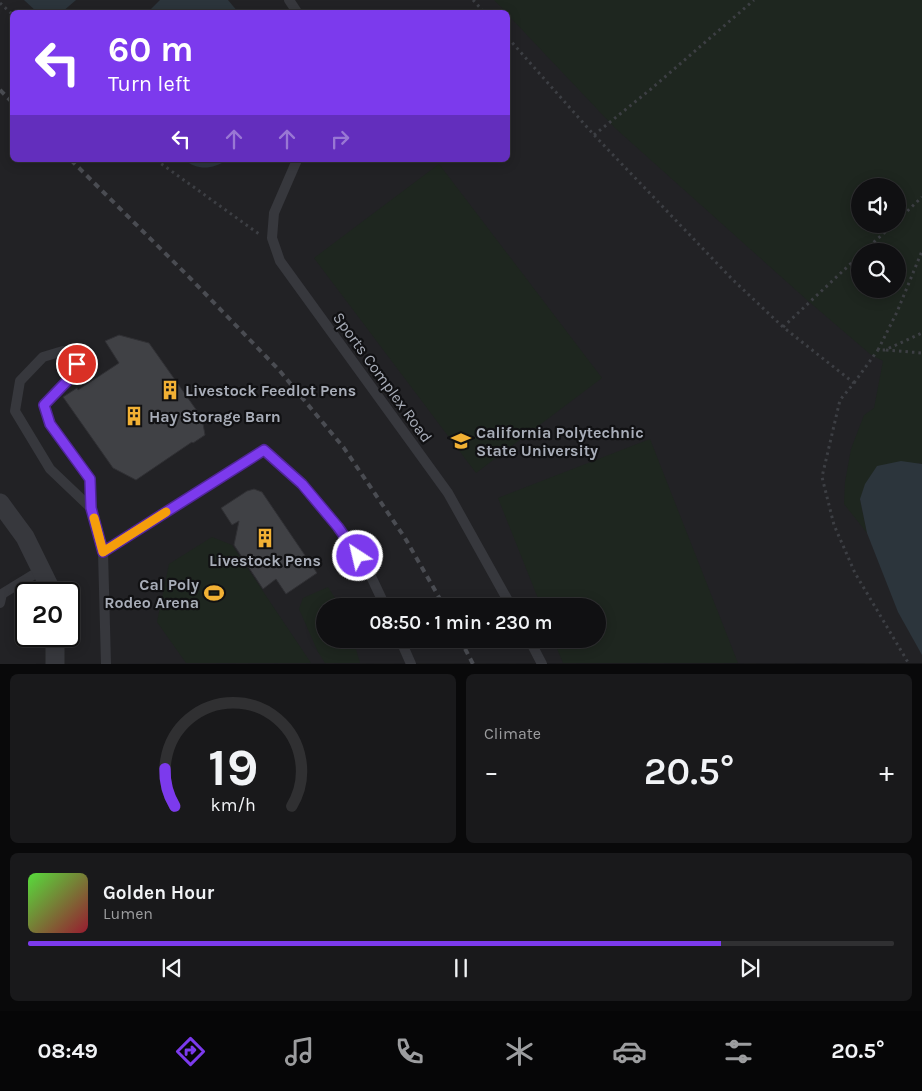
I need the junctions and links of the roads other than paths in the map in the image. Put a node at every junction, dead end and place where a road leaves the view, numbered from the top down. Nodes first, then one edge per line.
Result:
1 (296, 162) edge
2 (0, 503) edge
3 (91, 508) junction
4 (103, 552) junction
5 (41, 570) junction
6 (47, 582) edge
7 (381, 598) edge
8 (507, 598) edge
9 (0, 603) edge
10 (55, 647) edge
11 (404, 648) edge
12 (534, 648) edge
13 (55, 664) edge
14 (106, 664) edge
15 (411, 664) edge
16 (542, 664) edge

1 - 8 lane, Sports Complex Road
2 - 5 street
3 - 3 lane
3 - 4 lane
4 - 7 lane
4 - 14 lane
5 - 6 street
5 - 9 lane
10 - 13 street
11 - 15 lane
12 - 16 lane

